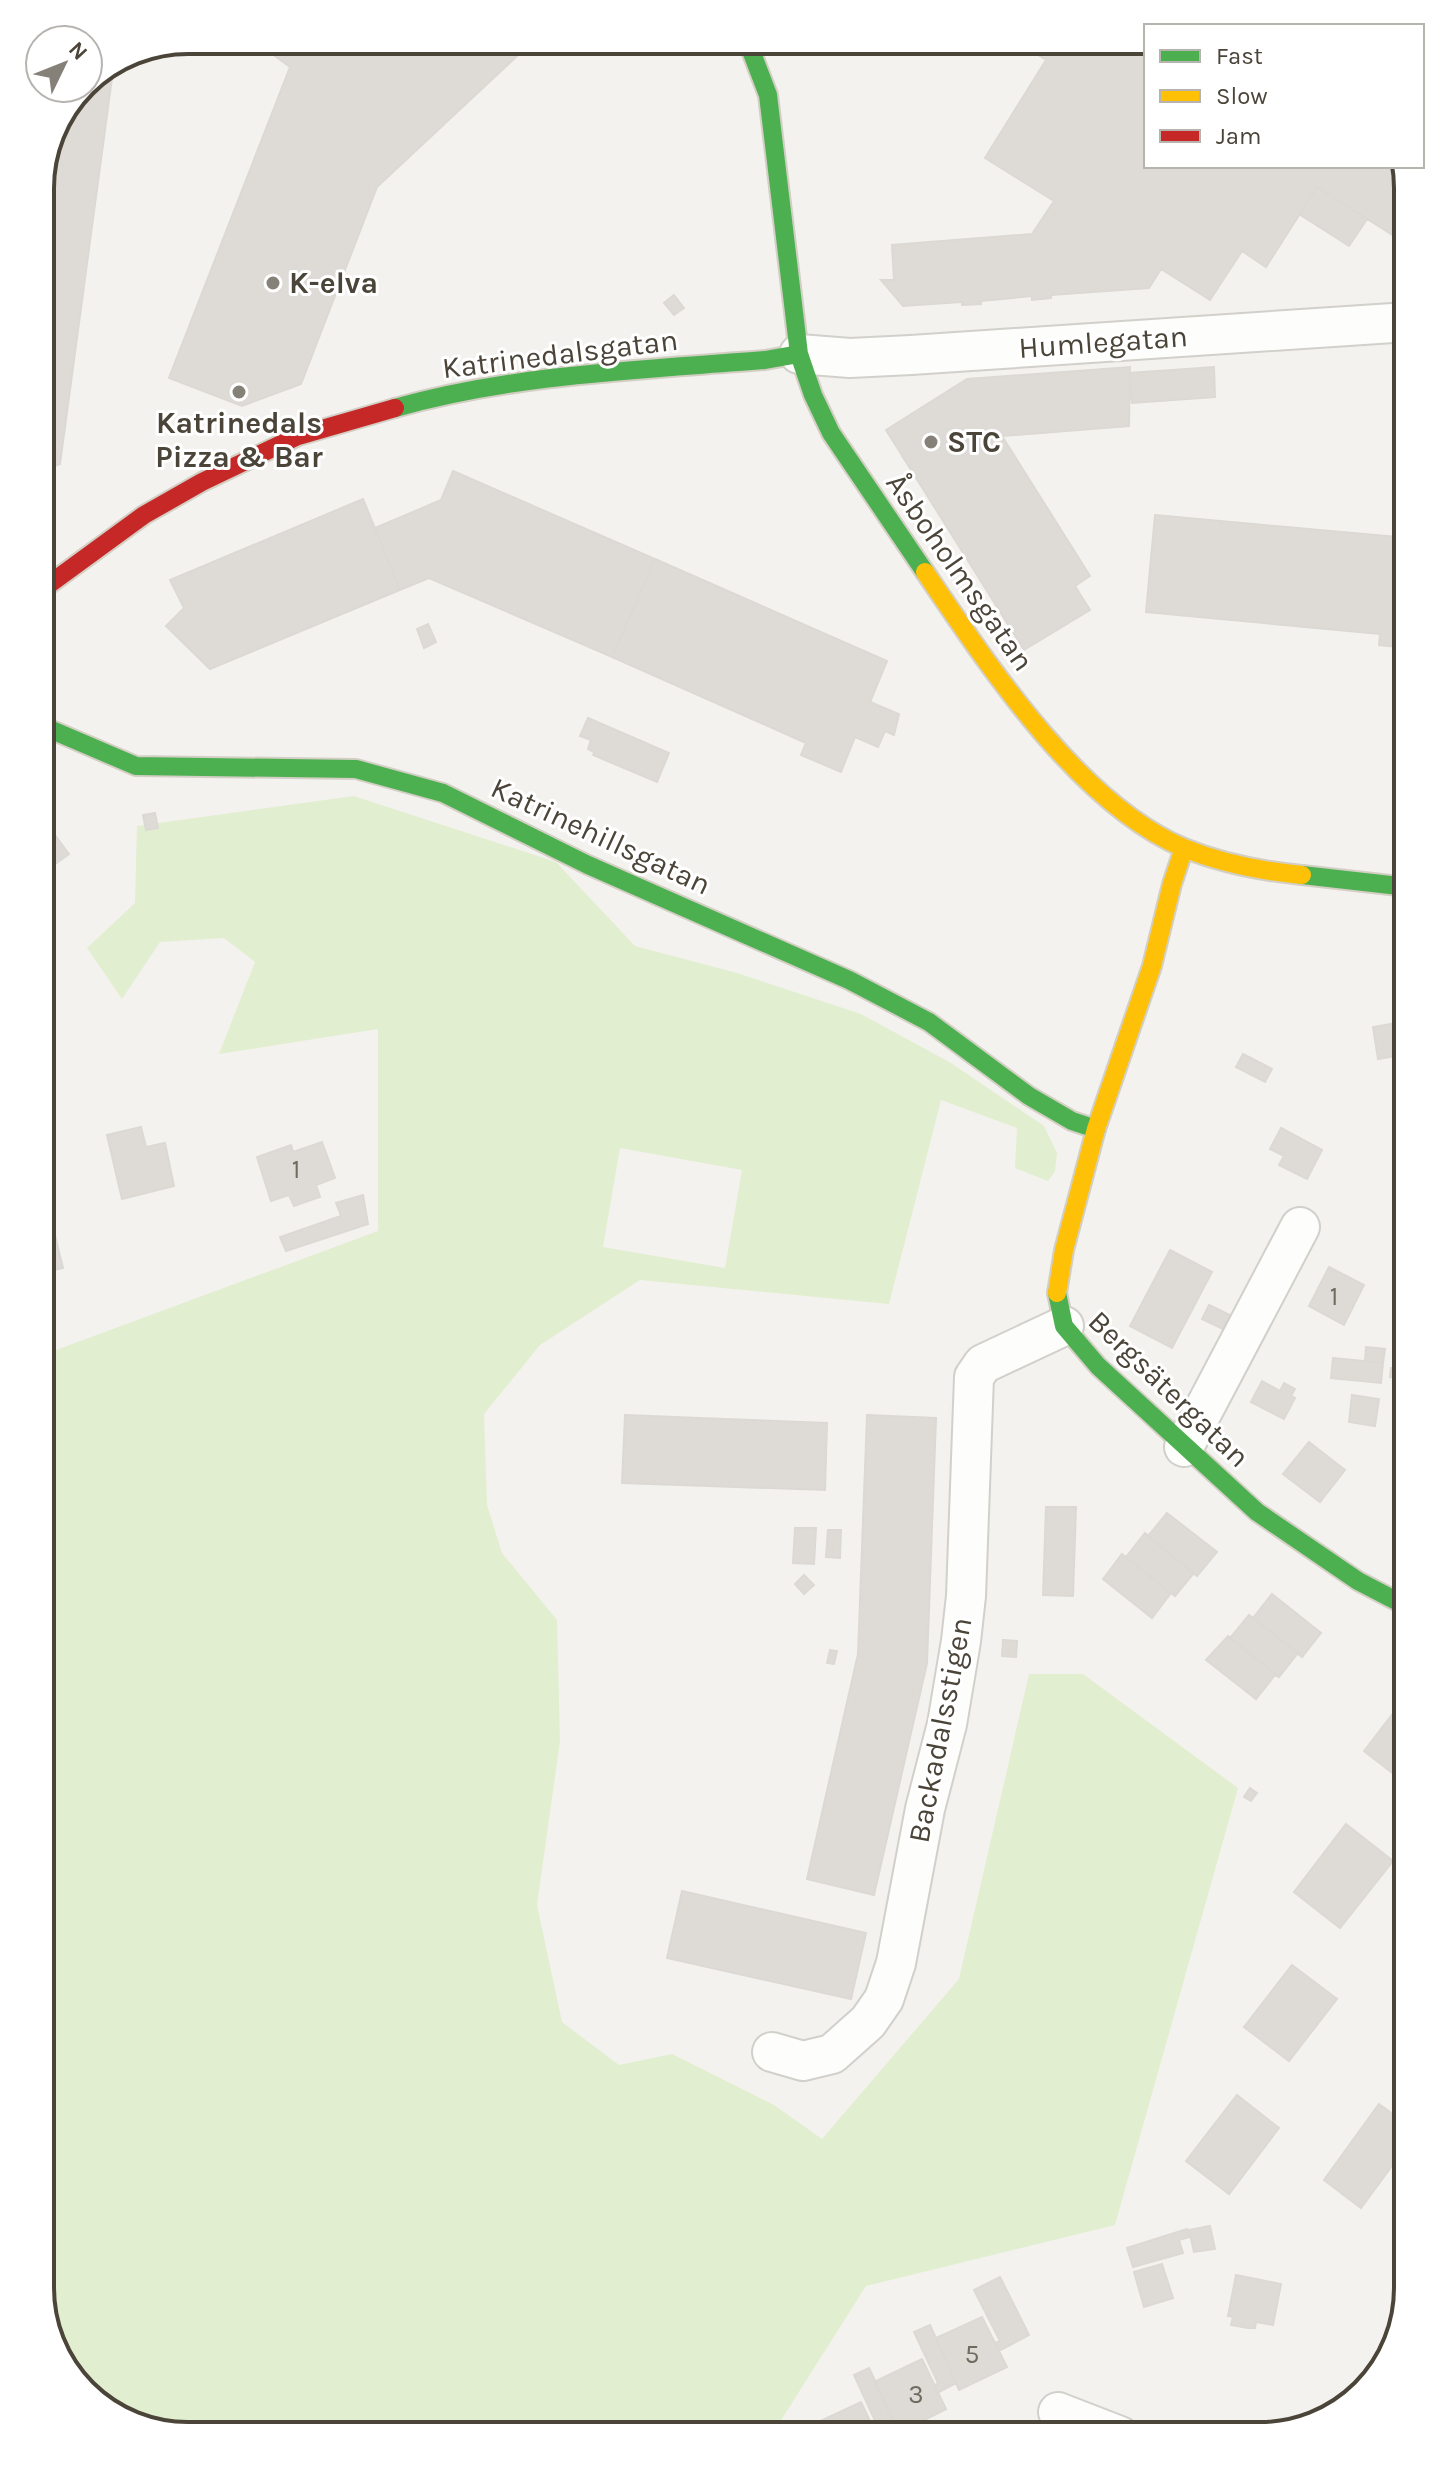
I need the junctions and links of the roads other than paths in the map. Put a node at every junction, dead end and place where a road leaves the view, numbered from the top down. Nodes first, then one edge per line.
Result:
1 (752, 54) edge
2 (1394, 323) edge
3 (799, 354) junction
4 (54, 581) edge
5 (54, 731) edge
6 (1184, 848) junction
7 (1394, 885) edge
8 (1096, 1129) junction
9 (1300, 1227) dead end
10 (1064, 1326) junction
11 (1184, 1447) junction
12 (1394, 1600) edge
13 (772, 2052) dead end
14 (1058, 2412) dead end
15 (1084, 2422) edge

1 - 3 street, Åsboholmsgatan
2 - 3 street, Humlegatan
3 - 4 street, Katrinedalsgatan
3 - 6 street, Åsboholmsgatan
5 - 8 street, Katrinehillsgatan
6 - 7 street, Åsboholmsgatan
6 - 8 street, Bergsätergatan
8 - 10 street, Bergsätergatan
9 - 11 street
10 - 11 street, Bergsätergatan
10 - 13 street, Backadalsstigen
11 - 12 street, Bergsätergatan
14 - 15 street

